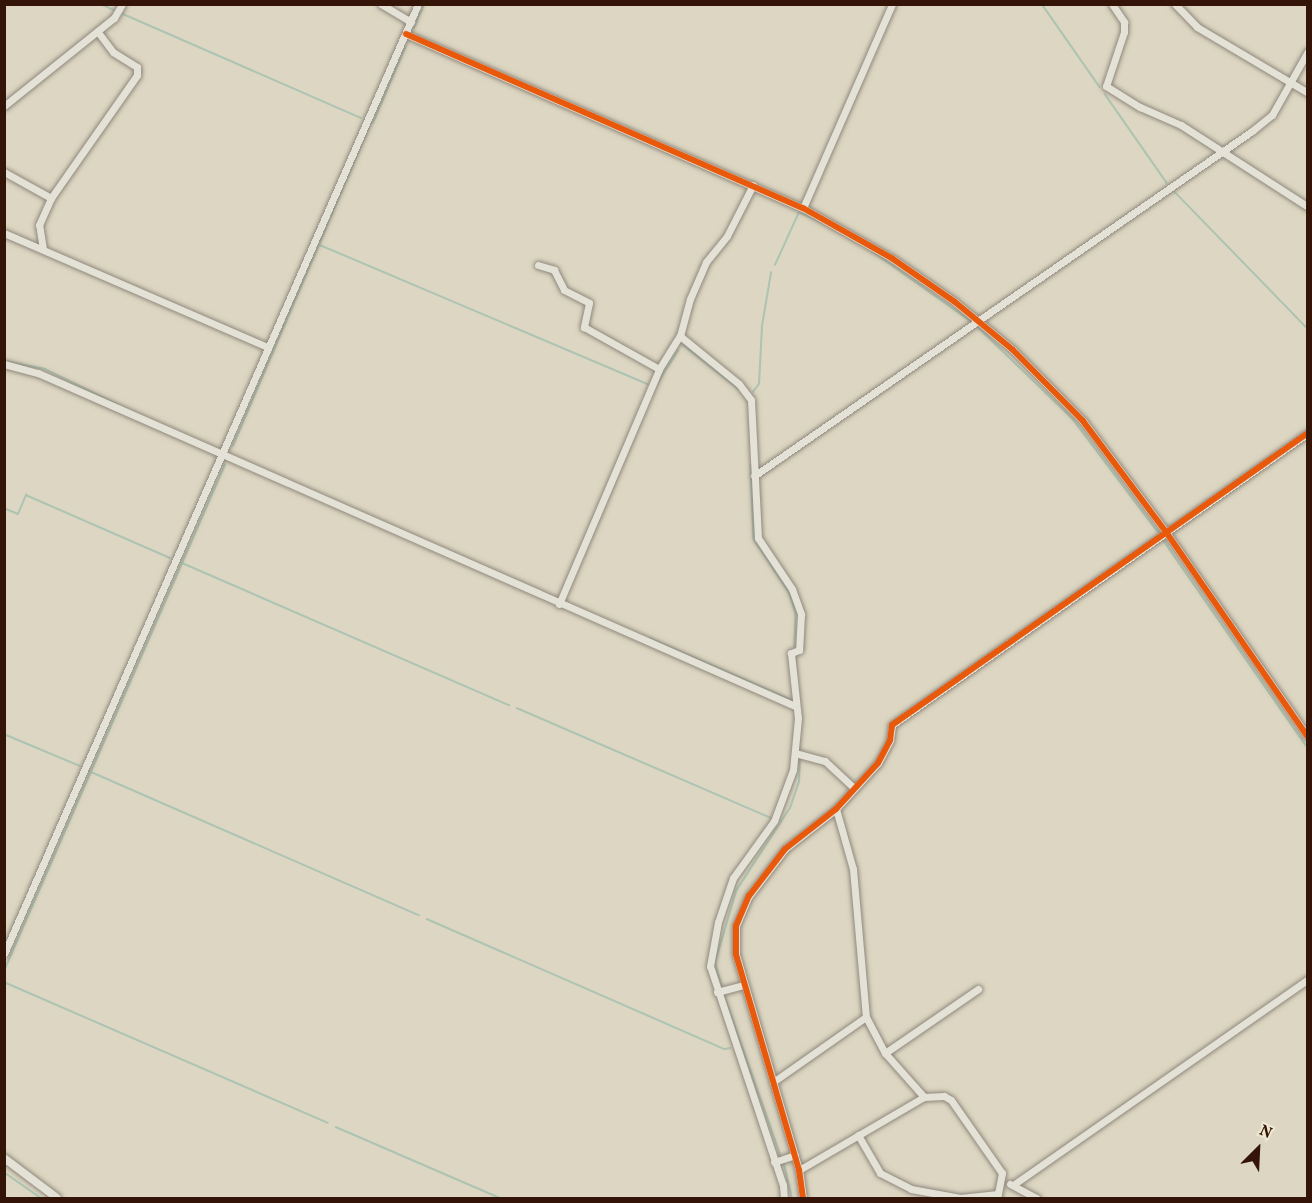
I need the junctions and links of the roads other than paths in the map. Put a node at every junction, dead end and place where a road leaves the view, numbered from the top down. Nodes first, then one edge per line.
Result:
1 (381, 4) edge
2 (418, 4) edge
3 (892, 4) edge
4 (1112, 4) edge
5 (1175, 4) edge
6 (119, 10) edge
7 (411, 22) junction
8 (97, 31) junction
9 (406, 34) junction
10 (1308, 51) edge
11 (1288, 82) junction
12 (1308, 93) edge
13 (4, 106) edge
14 (1222, 150) junction
15 (4, 172) edge
16 (753, 185) junction
17 (51, 198) junction
18 (1308, 207) edge
19 (803, 208) junction
20 (4, 233) edge
21 (43, 249) junction
22 (538, 265) dead end
23 (979, 322) junction
24 (680, 336) junction
25 (268, 347) junction
26 (4, 364) edge
27 (659, 369) junction
28 (1308, 433) edge
29 (221, 455) junction
30 (754, 476) junction
31 (1166, 532) junction
32 (560, 601) junction
33 (795, 706) junction
34 (1308, 737) edge
35 (795, 753) junction
36 (854, 788) junction
37 (836, 809) junction
38 (4, 954) edge
39 (1308, 979) edge
40 (743, 985) junction
41 (978, 989) dead end
42 (717, 992) junction
43 (866, 1017) junction
44 (885, 1053) junction
45 (773, 1082) junction
46 (924, 1097) junction
47 (858, 1135) junction
48 (795, 1155) junction
49 (4, 1158) edge
50 (774, 1162) junction
51 (799, 1170) junction
52 (1003, 1181) junction
53 (1013, 1185) junction
54 (997, 1196) edge
55 (57, 1198) edge
56 (784, 1198) edge
57 (803, 1198) edge
58 (1036, 1198) edge

1 - 7 street
2 - 7 street
3 - 19 street
4 - 14 street
5 - 11 street
6 - 8 street
7 - 9 street
8 - 13 street
8 - 17 street
9 - 16 street
9 - 25 street
10 - 11 street
11 - 12 street
11 - 14 street
14 - 18 street
14 - 23 street
15 - 17 street
16 - 19 street
16 - 24 street
17 - 21 street
19 - 23 street
20 - 21 street
21 - 25 street
22 - 27 street
23 - 30 street
23 - 31 street
24 - 27 street
24 - 30 street
25 - 29 street
26 - 29 street
27 - 32 street
28 - 31 street
29 - 32 street
29 - 38 street
30 - 33 street
31 - 34 street
31 - 36 street
32 - 33 street
33 - 35 street
35 - 36 street
35 - 42 street
36 - 37 street
37 - 40 street
37 - 43 street
39 - 53 street
40 - 42 street
40 - 45 street
41 - 44 street
42 - 50 street
43 - 44 street
43 - 45 street
44 - 46 street
45 - 48 street
46 - 47 street
46 - 52 street
47 - 51 street
47 - 54 street
48 - 50 street
48 - 51 street
49 - 55 street
50 - 56 street
51 - 57 street
52 - 53 street
52 - 54 street
53 - 58 street

